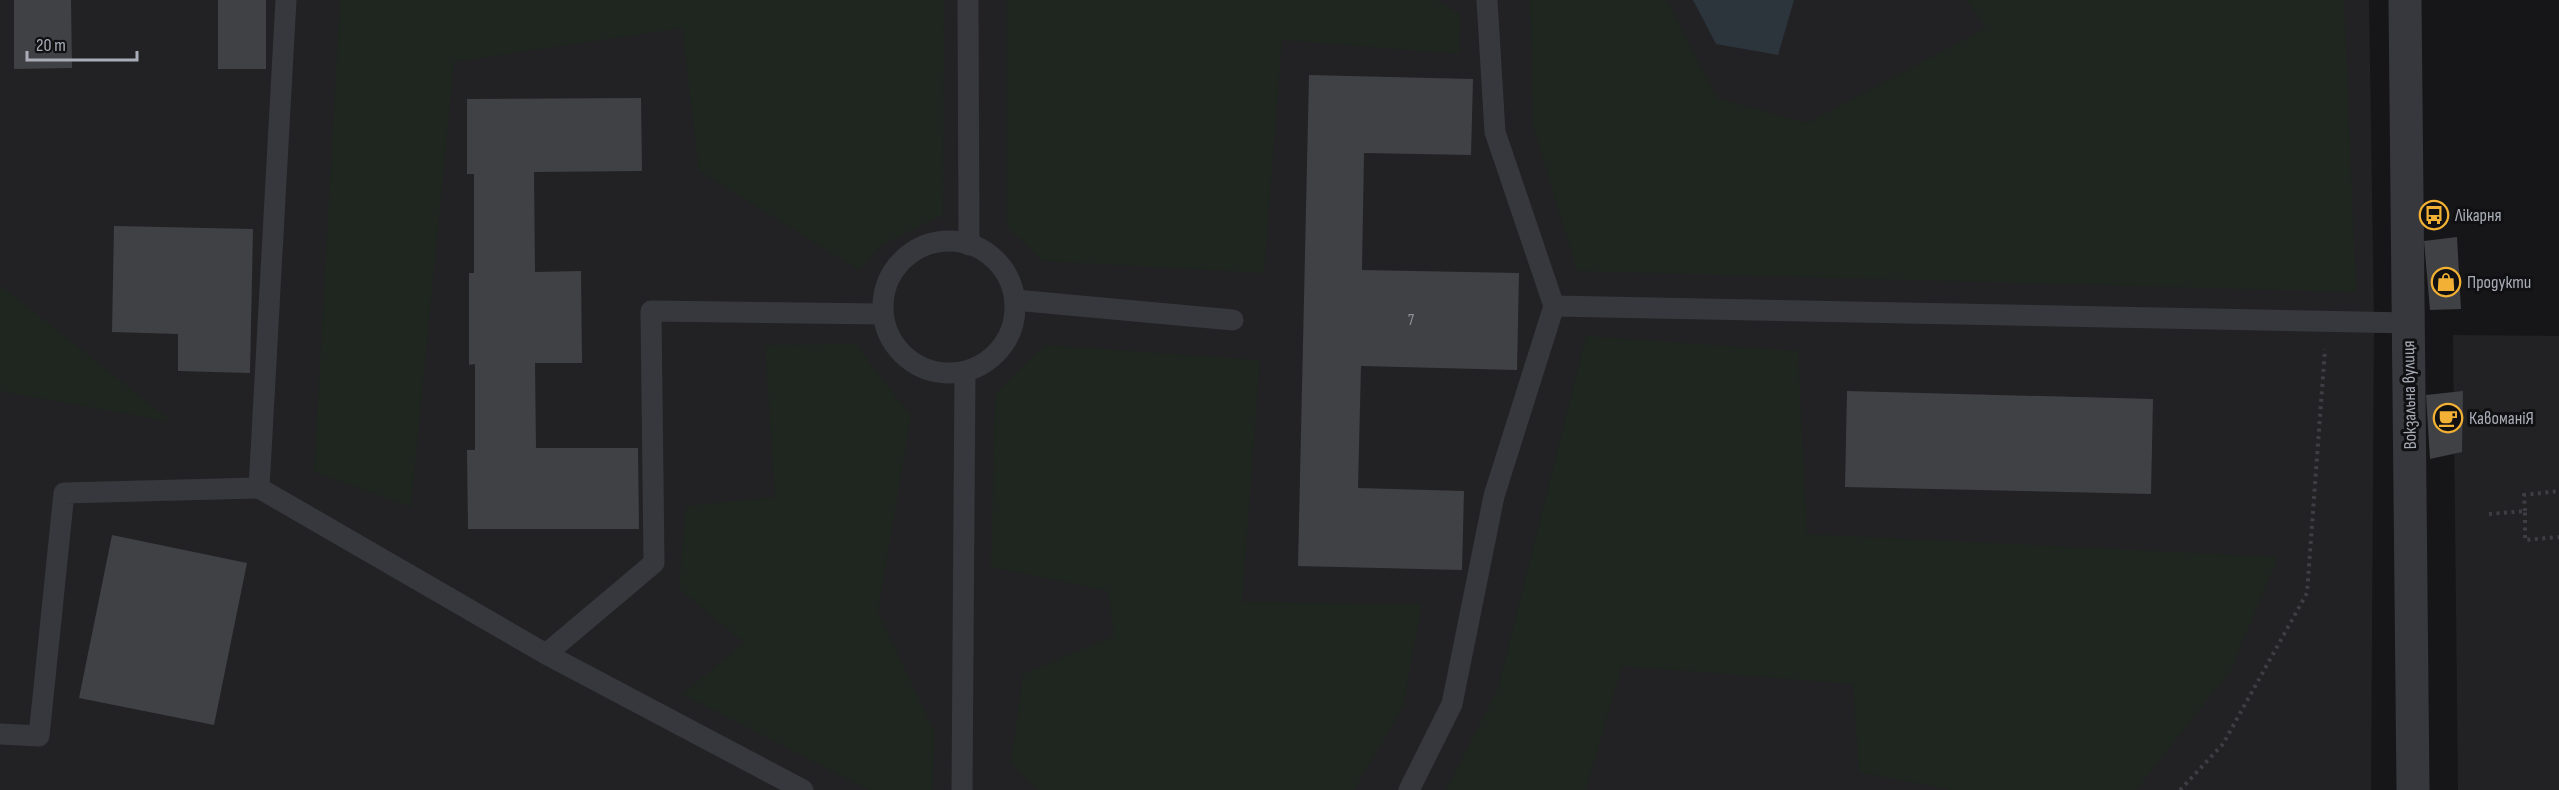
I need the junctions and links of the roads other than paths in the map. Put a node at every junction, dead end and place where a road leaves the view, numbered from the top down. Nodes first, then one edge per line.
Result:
1 (286, 0) edge
2 (968, 0) edge
3 (1487, 0) edge
4 (2405, 0) edge
5 (969, 244) junction
6 (1015, 300) junction
7 (1554, 306) junction
8 (883, 314) junction
9 (1233, 320) dead end
10 (2408, 323) junction
11 (965, 372) junction
12 (259, 488) junction
13 (546, 654) junction
14 (0, 734) edge
15 (803, 790) edge
16 (962, 790) edge
17 (1409, 790) edge
18 (2413, 790) edge

1 - 12 lane
2 - 5 lane
3 - 7 lane
4 - 10 street, Вокзальна вулиця
5 - 6 lane
5 - 8 lane
6 - 9 lane
6 - 11 lane
7 - 10 lane
7 - 17 lane
8 - 11 lane
8 - 13 lane
10 - 18 street, Вокзальна вулиця
11 - 16 lane
12 - 13 lane
12 - 14 lane
13 - 15 lane

